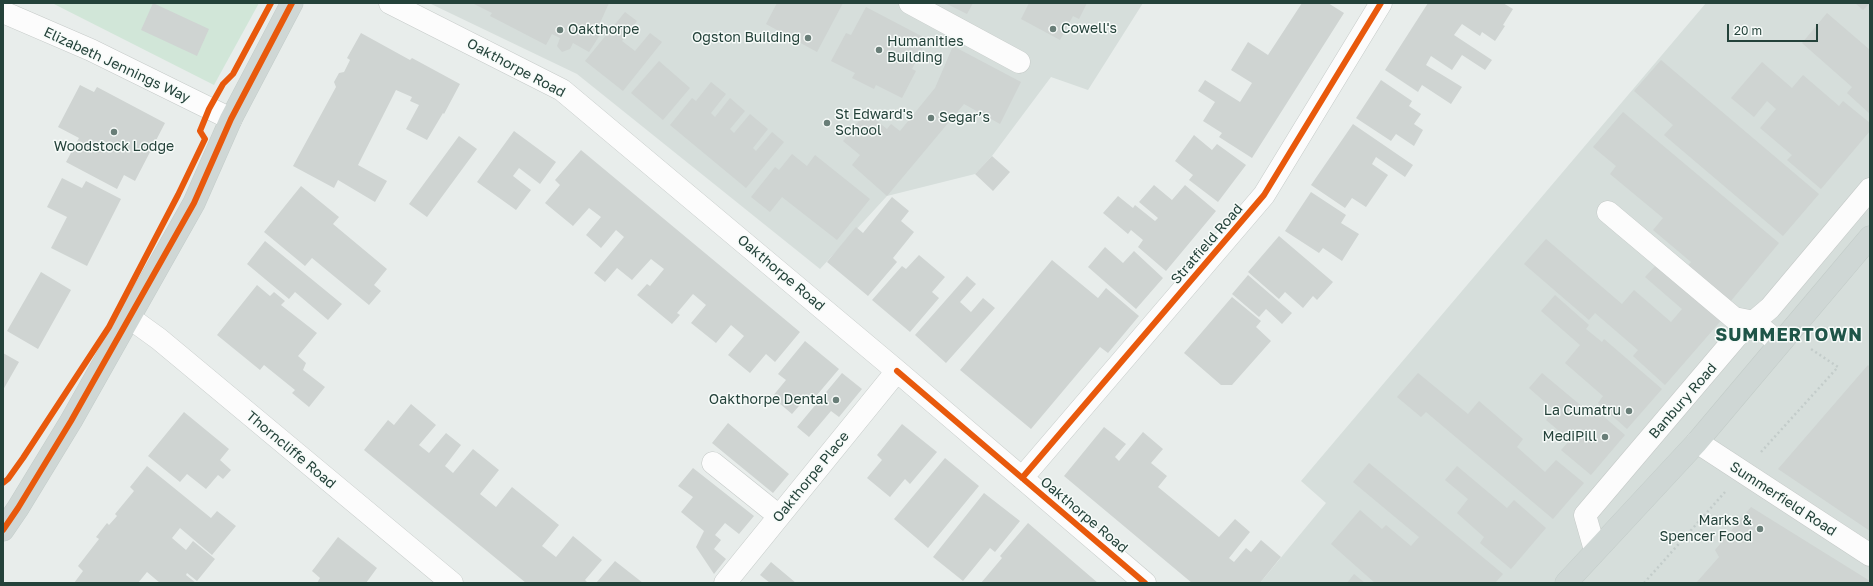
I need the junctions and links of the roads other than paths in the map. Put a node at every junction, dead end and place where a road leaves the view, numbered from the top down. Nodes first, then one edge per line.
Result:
1 (292, 3) edge
2 (390, 3) edge
3 (910, 3) edge
4 (1381, 3) edge
5 (3, 12) edge
6 (1019, 62) dead end
7 (231, 119) junction
8 (1870, 189) edge
9 (1608, 212) dead end
10 (1870, 237) edge
11 (130, 318) junction
12 (1754, 322) junction
13 (1778, 343) junction
14 (897, 371) junction
15 (1697, 442) junction
16 (714, 463) dead end
17 (1022, 478) junction
18 (779, 516) junction
19 (3, 530) edge
20 (1595, 550) junction
21 (1870, 555) edge
22 (452, 583) edge
23 (725, 583) edge
24 (1145, 583) edge
25 (1566, 583) edge

1 - 7 main road
2 - 14 street, Oakthorpe Road
3 - 6 street
4 - 17 street, Stratfield Road
5 - 7 street, Elizabeth Jennings Way
7 - 11 main road
8 - 12 street, Banbury Road
9 - 12 street
10 - 13 main road
11 - 19 main road
11 - 22 street, Thorncliffe Road
12 - 13 street
12 - 20 street, Banbury Road
13 - 15 main road
14 - 17 street, Oakthorpe Road
14 - 18 street, Oakthorpe Place
15 - 20 main road
15 - 21 street, Summerfield Road
16 - 18 street
17 - 24 street, Oakthorpe Road
18 - 23 street, Oakthorpe Place
20 - 25 main road

